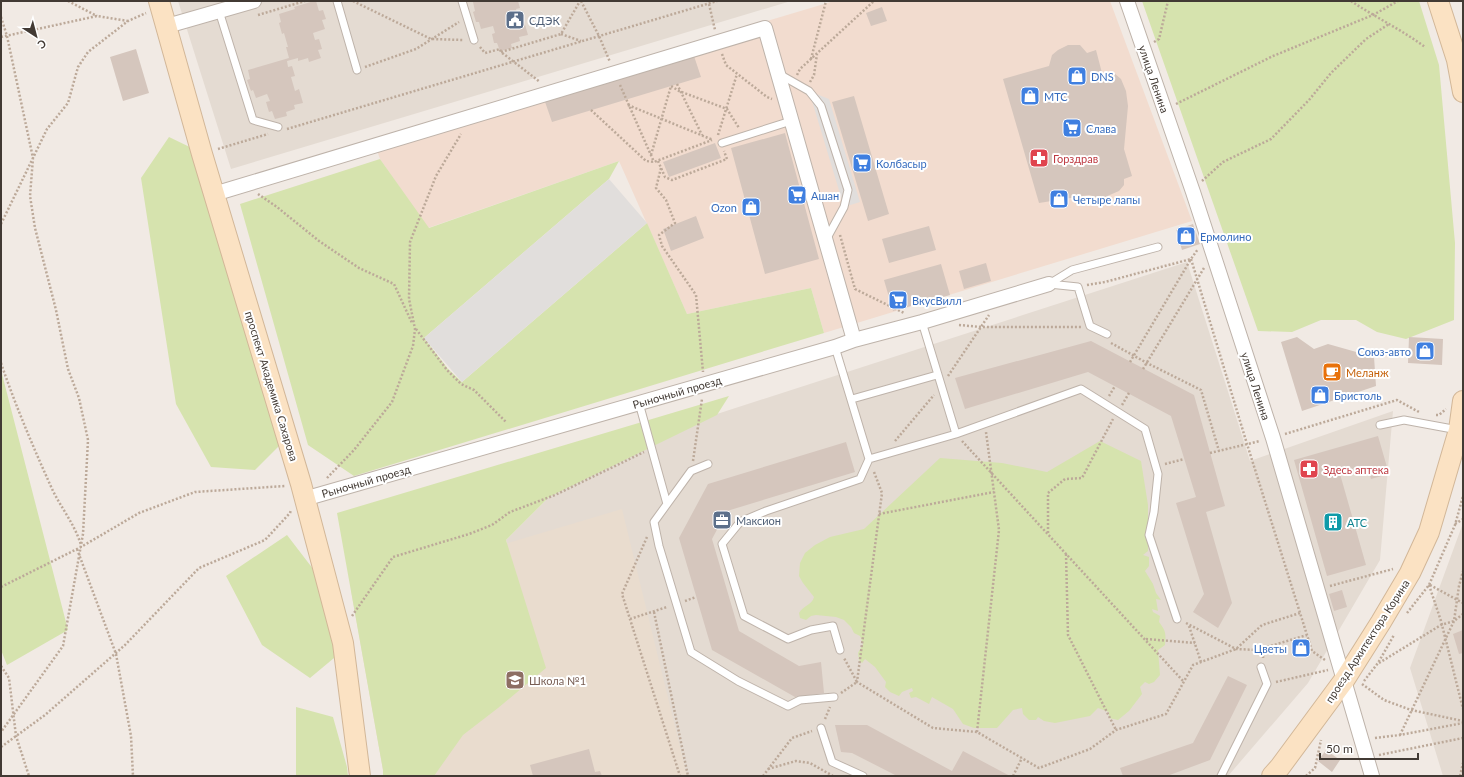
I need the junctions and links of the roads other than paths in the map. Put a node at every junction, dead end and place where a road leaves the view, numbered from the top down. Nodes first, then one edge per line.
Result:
1 (159, 1) edge
2 (254, 1) edge
3 (337, 1) edge
4 (462, 1) edge
5 (1127, 1) edge
6 (1438, 1) edge
7 (219, 11) junction
8 (167, 26) junction
9 (474, 40) road end
10 (357, 70) road end
11 (778, 73) junction
12 (1463, 92) edge
13 (791, 121) junction
14 (278, 127) dead end
15 (722, 143) road end
16 (214, 194) junction
17 (826, 240) junction
18 (1158, 247) dead end
19 (1049, 284) junction
20 (922, 322) junction
21 (1107, 338) road end
22 (854, 340) junction
23 (835, 347) junction
24 (937, 375) junction
25 (852, 399) junction
26 (639, 403) junction
27 (1456, 403) edge
28 (1380, 425) dead end
29 (1461, 430) edge
30 (956, 434) junction
31 (869, 459) junction
32 (708, 464) dead end
33 (299, 496) junction
34 (667, 504) junction
35 (1177, 619) road end
36 (840, 650) dead end
37 (1261, 667) dead end
38 (1346, 676) junction
39 (834, 697) dead end
40 (821, 728) road end
41 (360, 776) edge
42 (863, 776) edge
43 (1220, 776) edge
44 (1272, 776) edge
45 (1372, 776) edge

1 - 8 street, проспект Академика Сахарова
2 - 7 street
3 - 10 lane
4 - 9 lane
5 - 38 street, улица Ленина
6 - 12 street
7 - 8 street
7 - 14 lane
8 - 16 street, проспект Академика Сахарова
11 - 13 street
11 - 16 street
11 - 17 lane
13 - 15 lane
13 - 17 street
16 - 33 street, проспект Академика Сахарова
17 - 22 street
18 - 19 lane
19 - 20 street, Рыночный проезд
19 - 21 lane
20 - 22 street, Рыночный проезд
20 - 24 lane
22 - 23 street, Рыночный проезд
23 - 25 lane
23 - 26 street, Рыночный проезд
24 - 25 lane
24 - 30 lane
25 - 31 lane
26 - 33 street, Рыночный проезд
26 - 34 lane
27 - 29 street, проезд Архитектора Корина
28 - 29 lane
29 - 38 street, проезд Архитектора Корина
30 - 31 lane
30 - 35 lane
31 - 36 lane
32 - 34 lane
33 - 41 street, проспект Академика Сахарова
34 - 39 lane
37 - 43 lane
38 - 44 street, проезд Архитектора Корина
38 - 45 street, улица Ленина
40 - 42 lane

